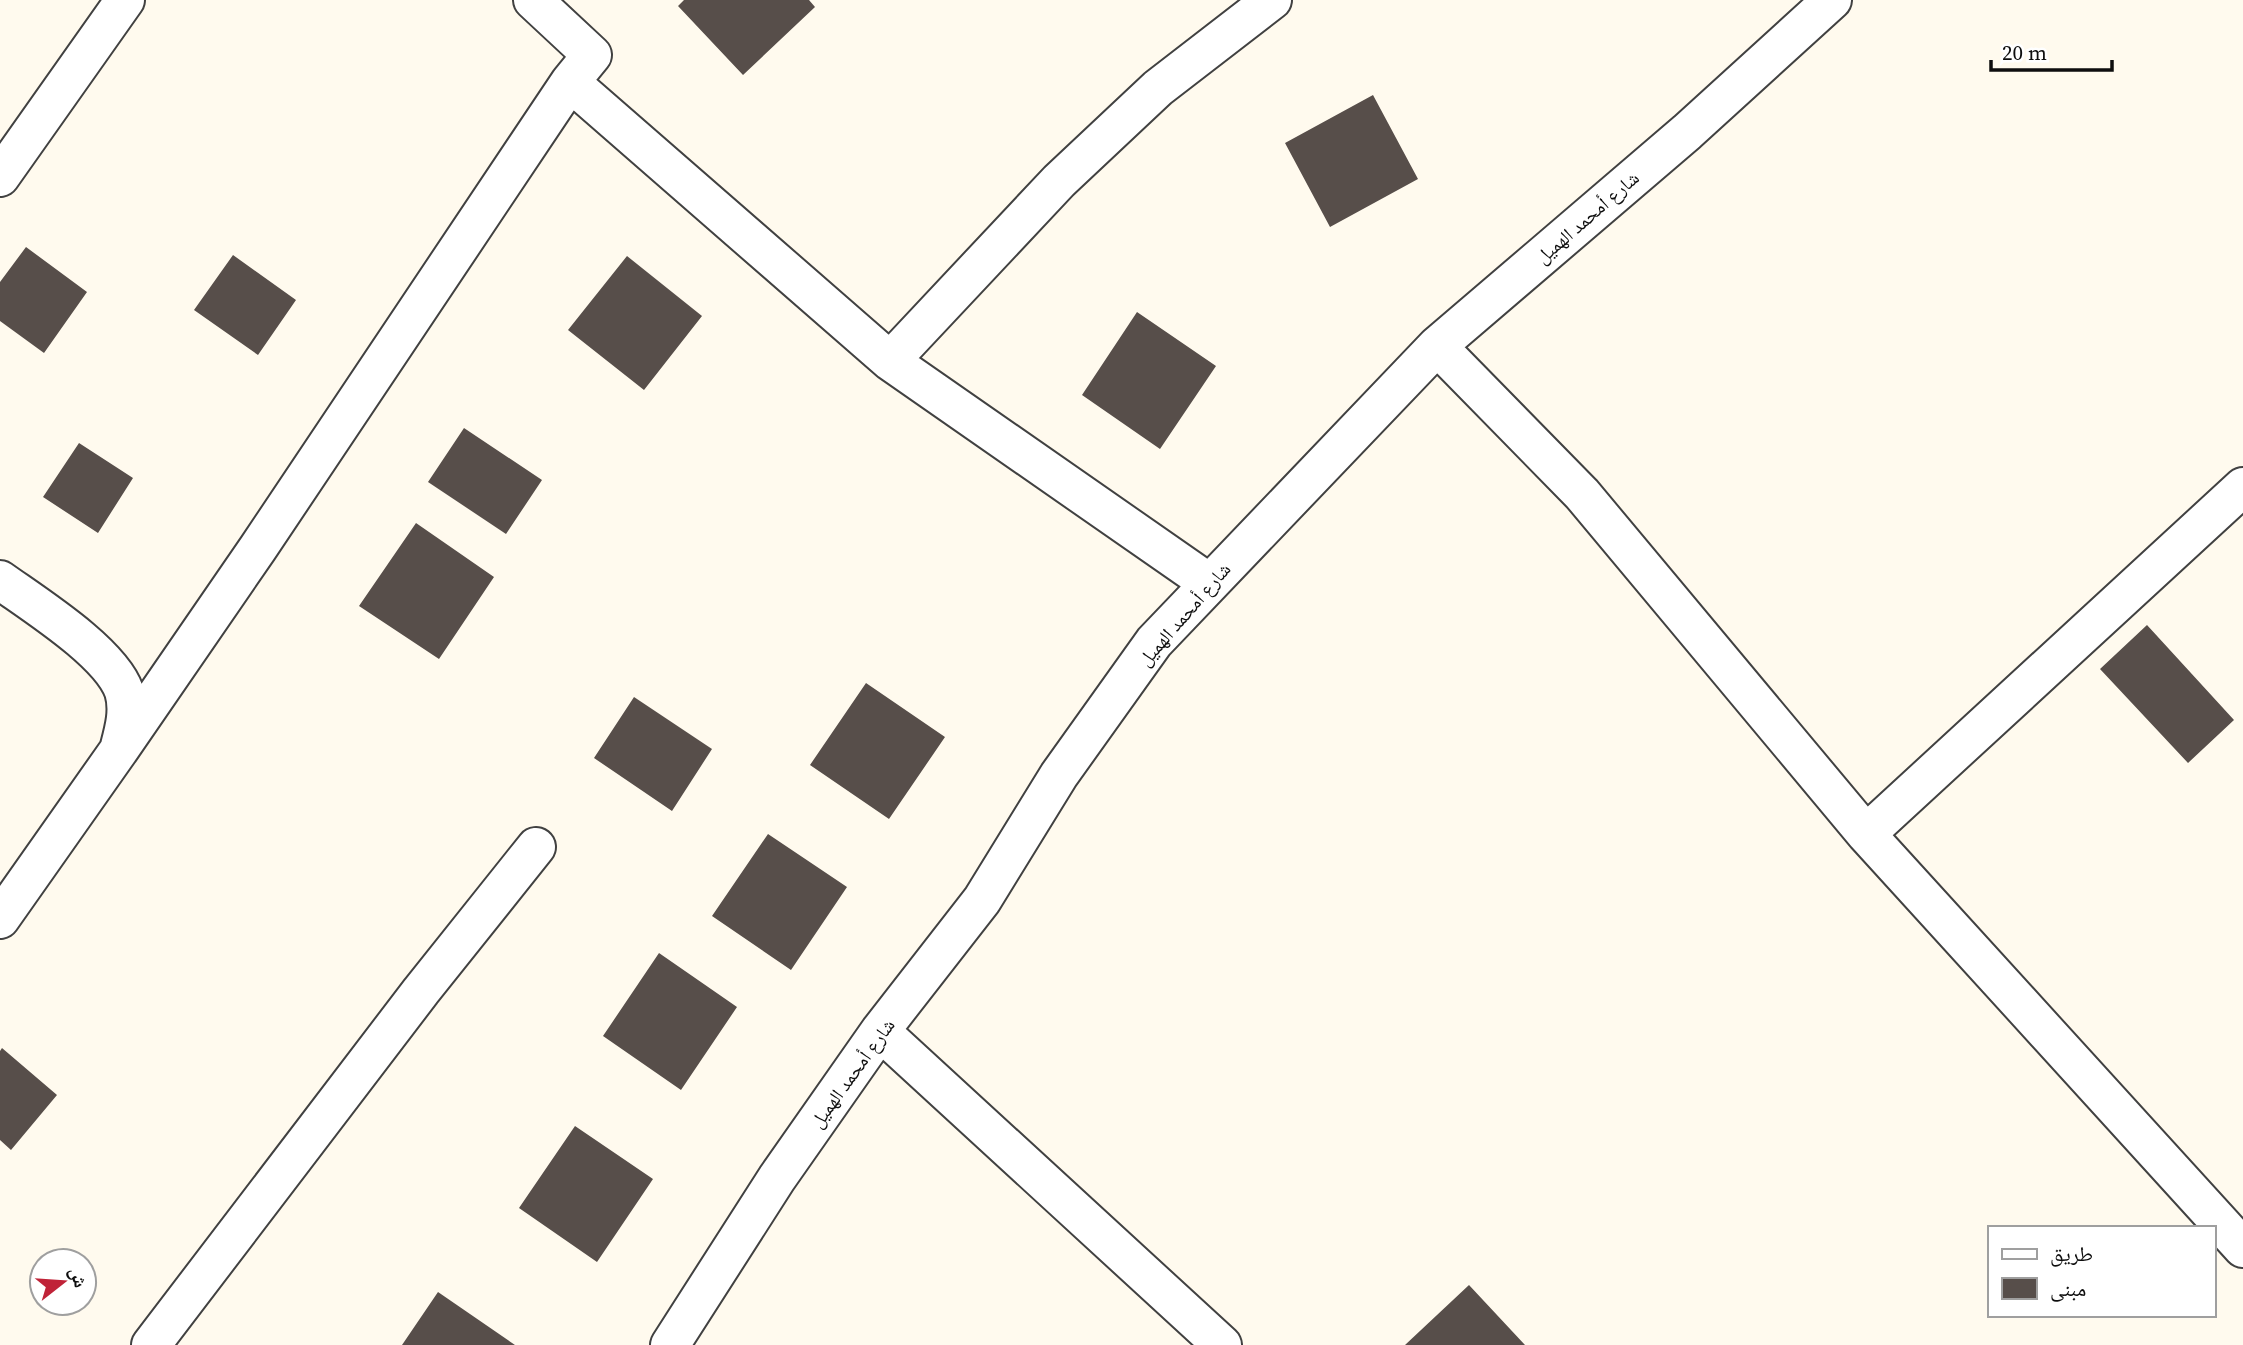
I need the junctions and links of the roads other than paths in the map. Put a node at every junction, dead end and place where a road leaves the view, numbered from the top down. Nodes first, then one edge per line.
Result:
1 (125, 0) edge
2 (533, 0) edge
3 (1272, 0) edge
4 (1832, 0) edge
5 (570, 82) junction
6 (0, 177) edge
7 (1437, 346) junction
8 (890, 361) junction
9 (2243, 487) edge
10 (0, 580) edge
11 (1209, 583) junction
12 (119, 750) junction
13 (1866, 834) junction
14 (536, 847) dead end
15 (0, 919) edge
16 (880, 1031) junction
17 (2243, 1248) edge
18 (151, 1345) edge
19 (670, 1345) edge
20 (1222, 1345) edge

1 - 6 street
2 - 5 street
3 - 8 street
4 - 7 street, شارع أمحمد الهميل
5 - 8 street
5 - 12 street
7 - 11 street, شارع أمحمد الهميل
7 - 13 street
8 - 11 street
9 - 13 street
10 - 12 street
11 - 16 street, شارع أمحمد الهميل
12 - 15 street
13 - 17 street
14 - 18 street
16 - 19 street, شارع أمحمد الهميل
16 - 20 street

